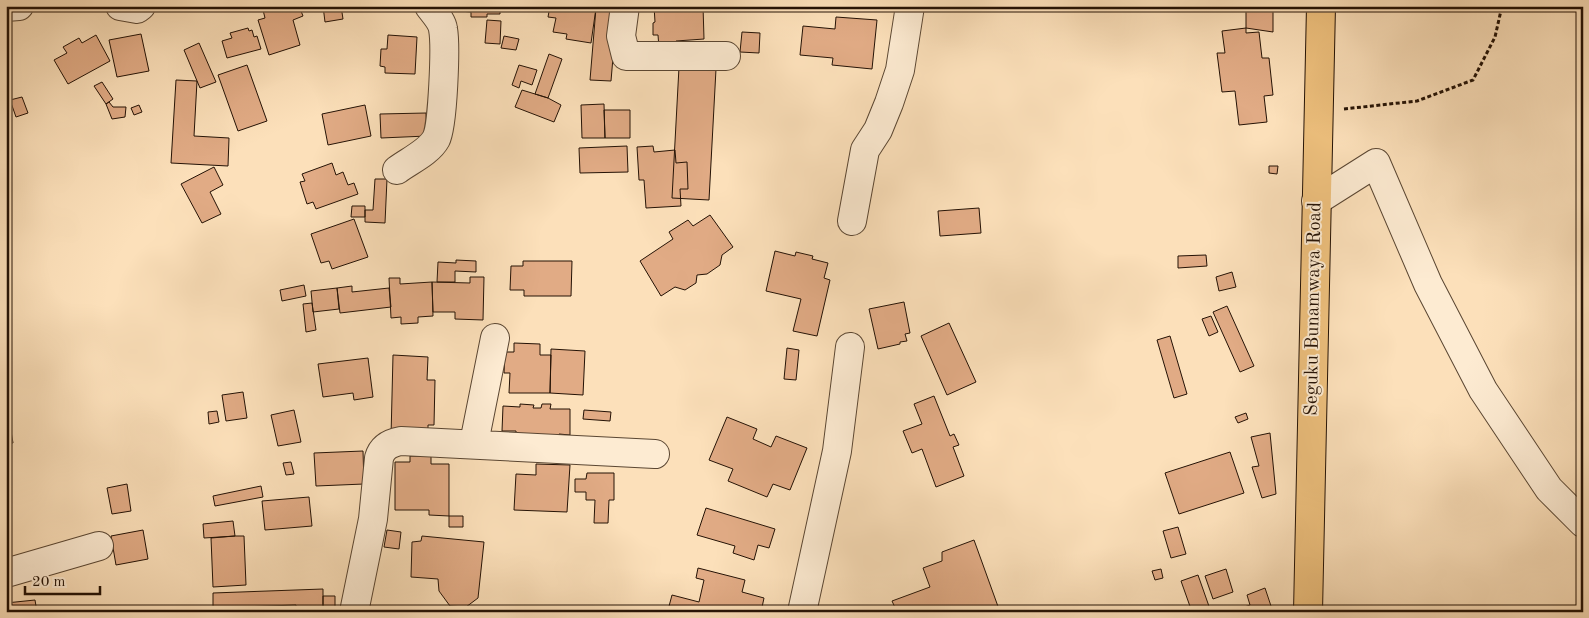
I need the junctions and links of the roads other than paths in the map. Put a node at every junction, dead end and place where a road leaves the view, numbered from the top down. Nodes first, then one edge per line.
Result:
1 (19, 6) edge
2 (120, 6) edge
3 (141, 6) edge
4 (429, 6) edge
5 (625, 6) edge
6 (910, 6) edge
7 (1321, 6) edge
8 (6, 7) edge
9 (726, 56) dead end
10 (397, 170) dead end
11 (1316, 201) junction
12 (852, 221) dead end
13 (495, 338) dead end
14 (850, 347) dead end
15 (474, 443) junction
16 (655, 454) dead end
17 (1583, 523) edge
18 (99, 546) dead end
19 (6, 573) edge
20 (354, 612) edge
21 (802, 612) edge
22 (1308, 612) edge

1 - 8 street
2 - 3 street
4 - 10 street
5 - 9 street
6 - 12 street
7 - 11 main road, Seguku Bunamwaya Road
11 - 17 street
11 - 22 main road, Seguku Bunamwaya Road
13 - 15 street
14 - 21 street
15 - 16 street
15 - 20 street
18 - 19 street

